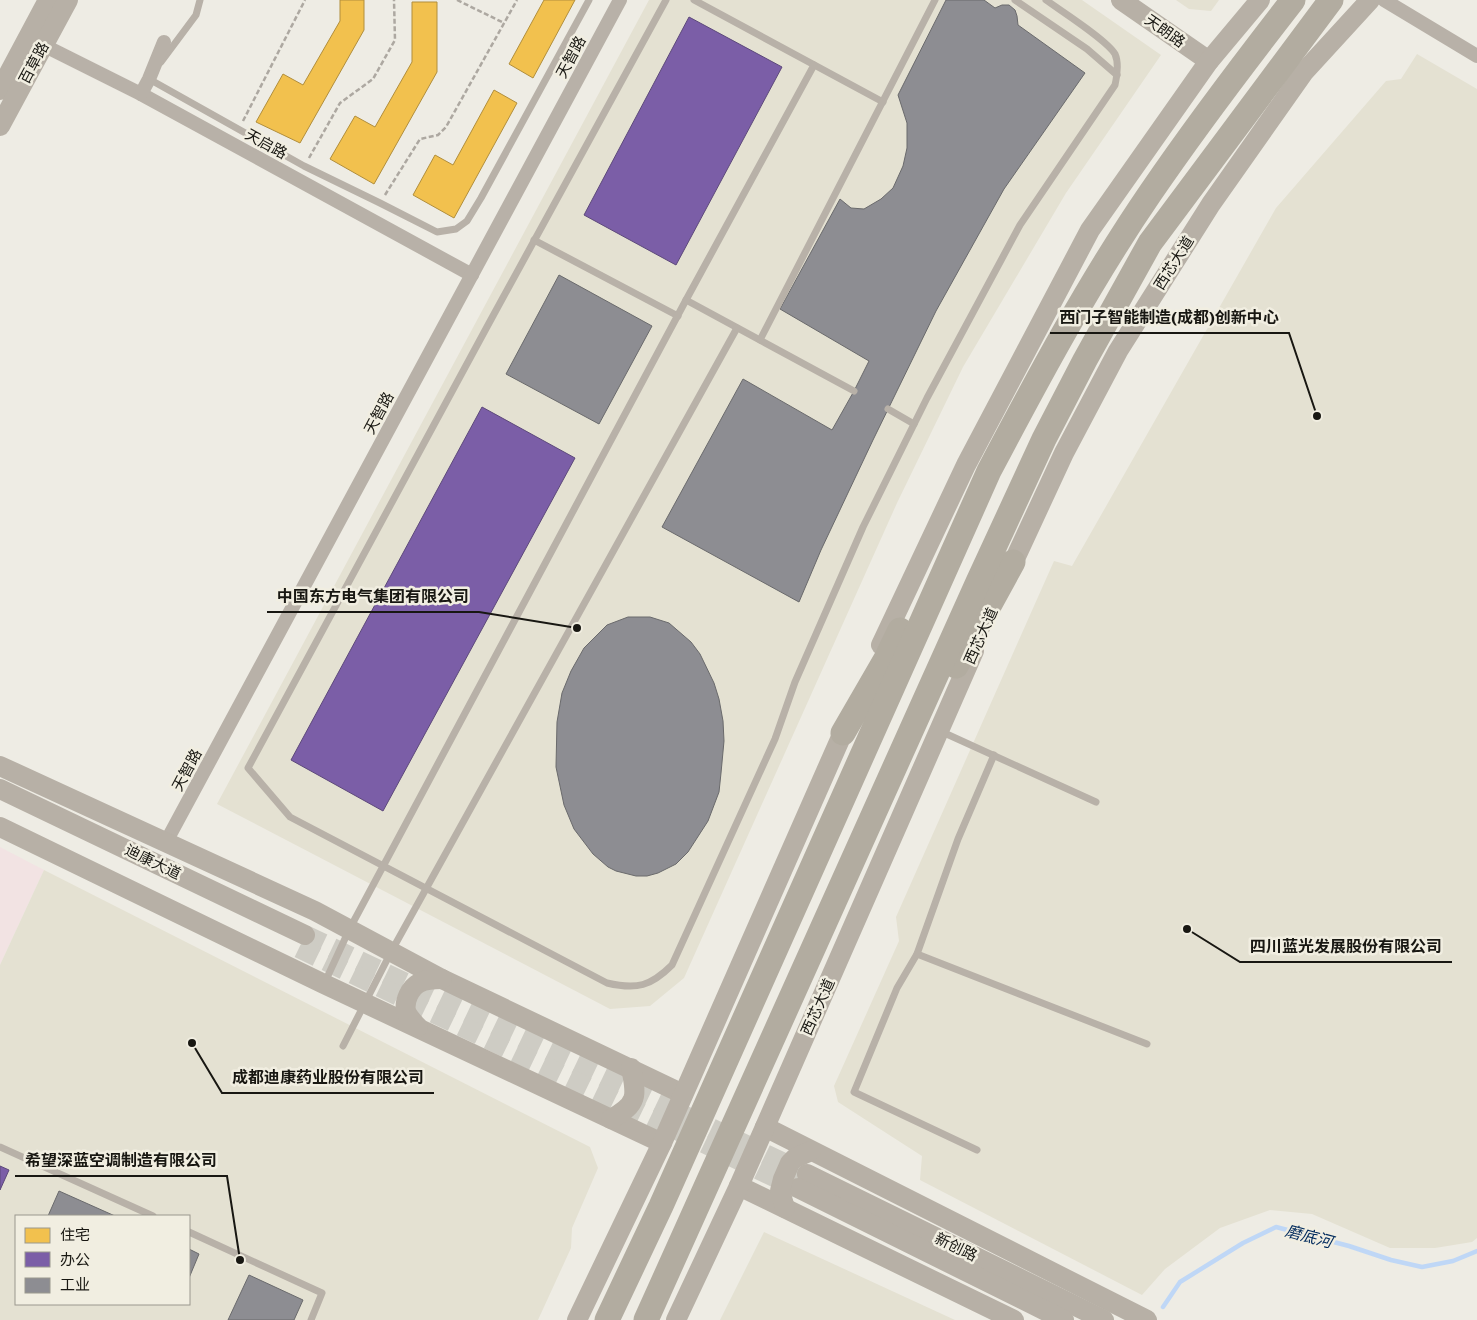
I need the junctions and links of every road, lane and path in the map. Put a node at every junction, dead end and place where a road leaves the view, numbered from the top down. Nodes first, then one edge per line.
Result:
1 (48, 0) edge
2 (68, 0) edge
3 (200, 0) edge
4 (305, 0) edge
5 (394, 0) edge
6 (457, 0) edge
7 (516, 0) edge
8 (589, 0) edge
9 (620, 0) edge
10 (666, 0) edge
11 (694, 0) edge
12 (935, 0) edge
13 (1016, 0) edge
14 (1046, 0) edge
15 (1121, 0) edge
16 (1260, 0) edge
17 (1293, 0) edge
18 (1331, 0) edge
19 (1370, 0) edge
20 (1384, 0) edge
21 (504, 23) junction
22 (164, 42) dead end
23 (44, 45) junction
24 (1477, 56) edge
25 (1209, 62) junction
26 (814, 65) junction
27 (1117, 75) junction
28 (149, 79) junction
29 (0, 90) edge
30 (141, 94) junction
31 (883, 102) junction
32 (0, 126) edge
33 (238, 130) junction
34 (304, 166) junction
35 (380, 202) junction
36 (534, 240) junction
37 (472, 275) junction
38 (686, 300) junction
39 (678, 316) junction
40 (737, 328) junction
41 (760, 340) junction
42 (854, 391) dead end
43 (888, 409) dead end
44 (914, 424) junction
45 (989, 471) junction
46 (1013, 562) junction
47 (939, 730) junction
48 (843, 733) junction
49 (994, 755) junction
50 (0, 766) edge
51 (0, 789) edge
52 (1096, 802) dead end
53 (0, 804) edge
54 (0, 827) edge
55 (862, 838) junction
56 (166, 842) junction
57 (383, 866) junction
58 (426, 888) junction
59 (349, 930) junction
60 (391, 952) junction
61 (917, 954) junction
62 (442, 979) junction
63 (324, 984) junction
64 (365, 1003) junction
65 (418, 1028) junction
66 (1147, 1044) dead end
67 (343, 1046) dead end
68 (631, 1068) junction
69 (683, 1094) junction
70 (611, 1119) junction
71 (766, 1127) junction
72 (662, 1143) junction
73 (0, 1147) edge
74 (977, 1150) dead end
75 (811, 1151) junction
76 (739, 1186) junction
77 (785, 1208) junction
78 (151, 1215) edge
79 (190, 1232) edge
80 (311, 1320) edge
81 (577, 1320) edge
82 (607, 1320) edge
83 (646, 1320) edge
84 (676, 1320) edge
85 (1014, 1320) edge
86 (1064, 1320) edge
87 (1104, 1320) edge
88 (1147, 1320) edge

1 - 29 main road, 百草路
2 - 23 main road, 百草路
3 - 28 lane
4 - 33 path
5 - 34 path
6 - 21 path
7 - 21 path
8 - 35 lane
9 - 37 street, 天智路
10 - 36 lane
11 - 26 lane
12 - 31 lane
13 - 27 lane
14 - 27 lane
15 - 25 main road, 天朗路
16 - 25 main road
17 - 45 highway
18 - 55 highway, 西芯大道
19 - 46 main road, 西芯大道
20 - 24 street
21 - 35 path
22 - 28 street
23 - 30 street, 天启路
23 - 32 main road, 百草路
25 - 48 main road
26 - 31 lane
26 - 38 lane
27 - 44 lane
28 - 30 street
28 - 33 lane
30 - 37 street, 天启路
31 - 41 lane
33 - 34 lane
34 - 35 lane
36 - 39 lane
36 - 57 lane
37 - 56 street, 天智路
38 - 39 lane
38 - 40 lane
39 - 57 lane
40 - 41 lane
40 - 58 lane
41 - 42 lane
43 - 44 lane
44 - 58 lane
45 - 48 highway
45 - 82 highway
46 - 47 main road, 西芯大道
46 - 55 highway
47 - 49 lane
47 - 71 main road, 西芯大道
48 - 69 main road
49 - 52 lane
49 - 61 lane
50 - 56 main road
51 - 53 main road, 迪康大道
54 - 63 main road
55 - 83 highway, 西芯大道
56 - 59 main road
57 - 58 lane
57 - 59 lane
58 - 60 lane
59 - 60 main road
59 - 63 lane
60 - 62 main road
60 - 64 lane
61 - 66 lane
61 - 74 lane
62 - 65 main road
62 - 68 main road
63 - 64 main road
64 - 65 main road
64 - 67 lane
65 - 70 main road
68 - 69 main road
68 - 70 main road
69 - 72 main road
70 - 72 main road
71 - 75 main road
71 - 76 main road, 西芯大道
72 - 81 main road
73 - 78 lane
75 - 77 main road
75 - 88 main road
76 - 77 main road
76 - 84 main road, 西芯大道
77 - 85 main road
79 - 80 lane
86 - 87 main road, 新创路

